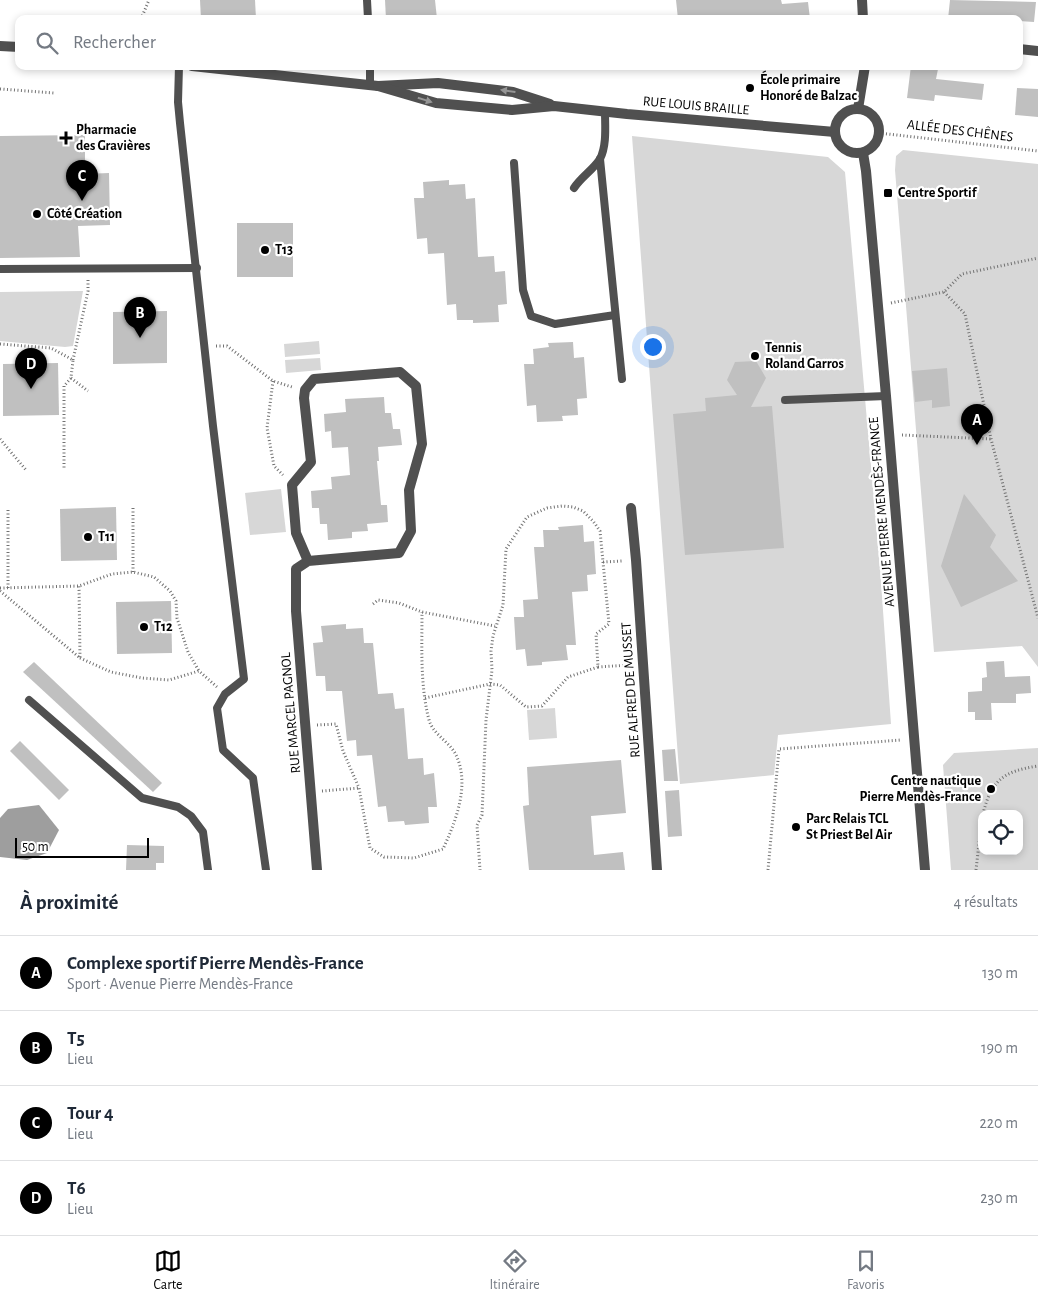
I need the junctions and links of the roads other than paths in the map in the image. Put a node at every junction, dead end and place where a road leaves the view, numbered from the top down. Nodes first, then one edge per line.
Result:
1 (367, 0) edge
2 (862, 0) edge
3 (368, 15) edge
4 (863, 15) edge
5 (0, 46) edge
6 (15, 48) edge
7 (1023, 49) edge
8 (1038, 51) edge
9 (178, 70) edge
10 (228, 70) edge
11 (371, 70) edge
12 (864, 70) edge
13 (374, 86) junction
14 (554, 106) junction
15 (858, 110) junction
16 (605, 112) junction
17 (835, 132) junction
18 (863, 153) junction
19 (600, 159) junction
20 (514, 163) dead end
21 (574, 188) dead end
22 (197, 268) junction
23 (0, 269) edge
24 (615, 315) junction
25 (622, 379) dead end
26 (886, 396) junction
27 (785, 400) dead end
28 (631, 508) dead end
29 (308, 561) junction
30 (29, 700) dead end
31 (208, 870) edge
32 (266, 870) edge
33 (318, 870) edge
34 (657, 870) edge
35 (925, 870) edge

1 - 3 lane
2 - 4 street
5 - 6 street
7 - 8 street
9 - 22 lane
10 - 13 street, RUE LOUIS BRAILLE
11 - 13 lane
12 - 15 street
13 -> 14 street, RUE LOUIS BRAILLE
14 -> 13 street, RUE LOUIS BRAILLE
14 - 16 street, RUE LOUIS BRAILLE
15 - 17 street
15 - 18 street
16 - 17 street, RUE LOUIS BRAILLE
16 - 19 lane
17 - 18 street
18 - 26 street, AVENUE PIERRE MENDÈS-FRANCE
19 - 21 lane
19 - 24 lane
20 - 24 lane
22 - 23 lane
22 - 32 lane
24 - 25 lane
26 - 27 lane
26 - 35 street, AVENUE PIERRE MENDÈS-FRANCE
28 - 34 street, RUE ALFRED DE MUSSET
29 - 29 street
29 - 33 street, RUE MARCEL PAGNOL
30 - 31 lane

